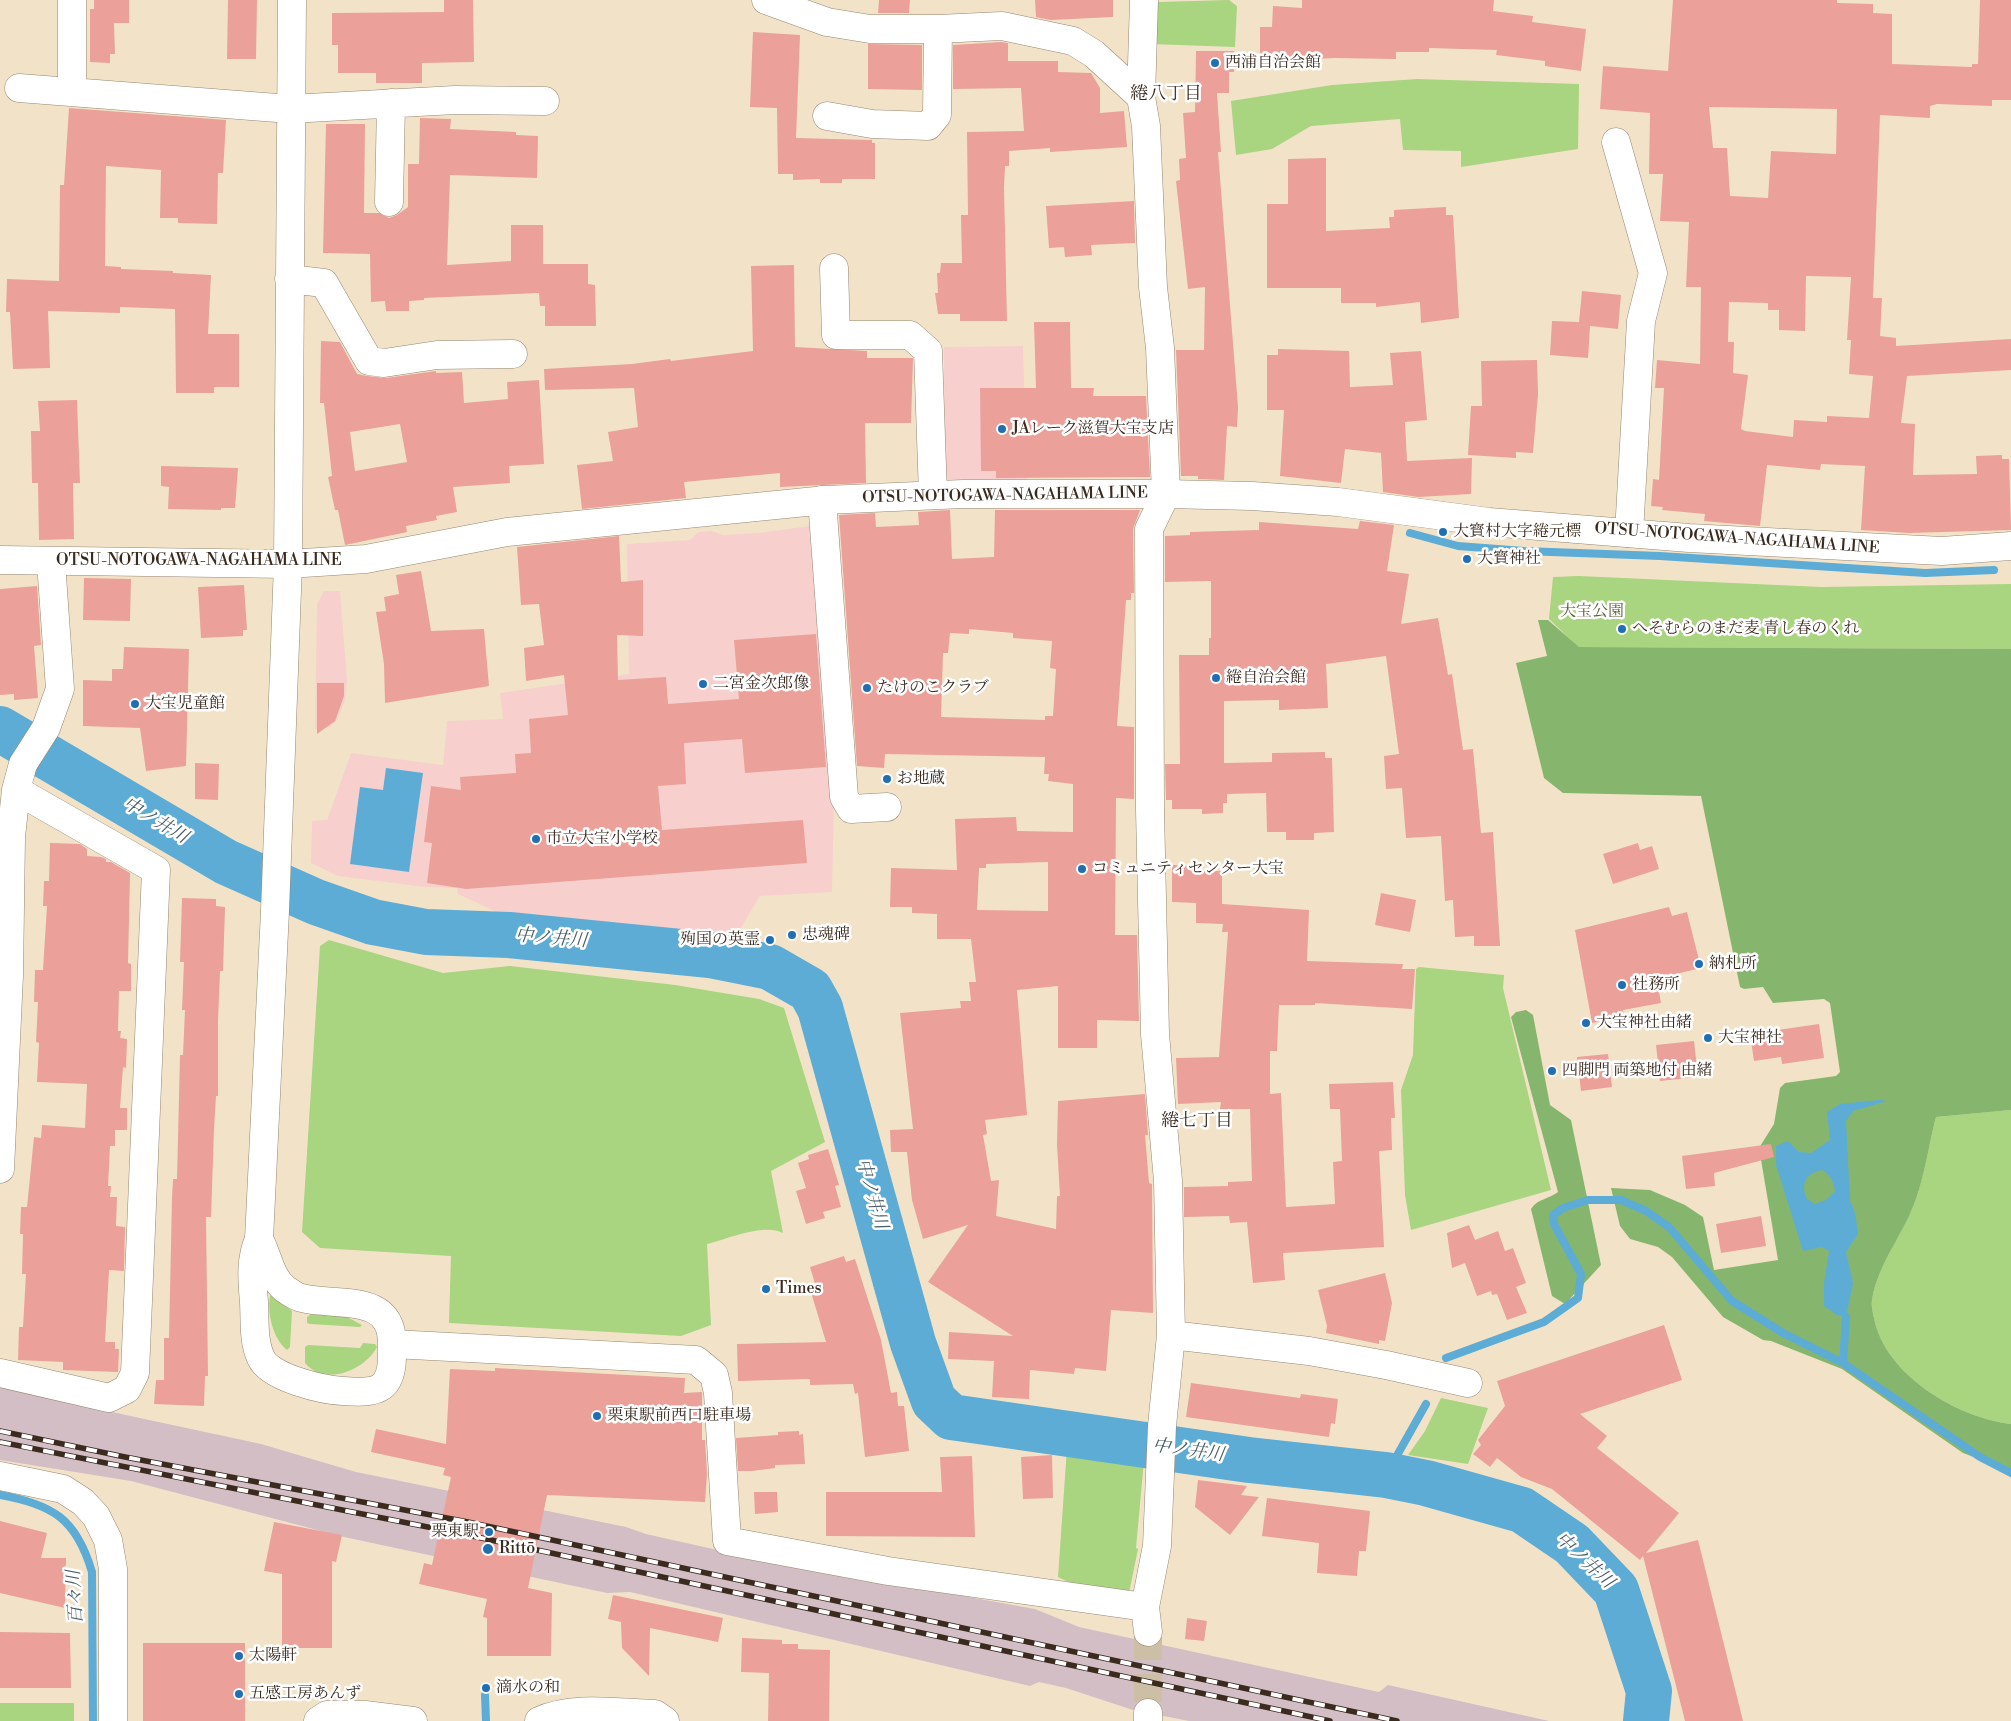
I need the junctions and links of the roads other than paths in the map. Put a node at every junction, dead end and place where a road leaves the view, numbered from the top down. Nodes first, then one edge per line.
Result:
1 (72, 0) edge
2 (292, 0) edge
3 (766, 0) edge
4 (1144, 0) edge
5 (938, 29) junction
6 (19, 88) dead end
7 (72, 92) junction
8 (1141, 97) junction
9 (545, 100) dead end
10 (391, 103) junction
11 (290, 109) junction
12 (827, 116) dead end
13 (1616, 142) dead end
14 (388, 202) dead end
15 (834, 268) dead end
16 (289, 279) junction
17 (513, 354) dead end
18 (1166, 494) junction
19 (933, 495) junction
20 (822, 500) junction
21 (1629, 533) junction
22 (2011, 546) edge
23 (0, 560) edge
24 (51, 562) junction
25 (288, 564) junction
26 (16, 790) junction
27 (887, 807) dead end
28 (5, 975) edge
29 (0, 1169) edge
30 (259, 1239) junction
31 (1171, 1335) junction
32 (392, 1344) junction
33 (0, 1373) edge
34 (1468, 1383) dead end
35 (0, 1476) edge
36 (113, 1721) edge
37 (318, 1721) edge
38 (413, 1721) edge
39 (539, 1721) edge
40 (665, 1721) edge

1 - 7 street
2 - 11 street
3 - 5 street
4 - 8 street
5 - 8 street
5 - 12 street
6 - 7 street
7 - 11 street
8 - 18 street
9 - 10 street
10 - 11 street
10 - 14 street
11 - 16 street
13 - 21 street
15 - 19 street
16 - 17 street
16 - 25 street
18 - 19 street, OTSU-NOTOGAWA-NAGAHAMA LINE
18 - 21 street, OTSU-NOTOGAWA-NAGAHAMA LINE
18 - 31 street
19 - 20 street, OTSU-NOTOGAWA-NAGAHAMA LINE
20 - 25 street, OTSU-NOTOGAWA-NAGAHAMA LINE
20 - 27 street
21 - 22 street, OTSU-NOTOGAWA-NAGAHAMA LINE
23 - 24 street, OTSU-NOTOGAWA-NAGAHAMA LINE
24 - 25 street, OTSU-NOTOGAWA-NAGAHAMA LINE
24 - 26 street
25 - 30 street
26 - 28 street
26 - 33 street
28 - 29 street
30 - 32 street
30 - 32 street
31 - 32 street
31 - 34 street
35 - 36 street
37 - 38 street
39 - 40 street

